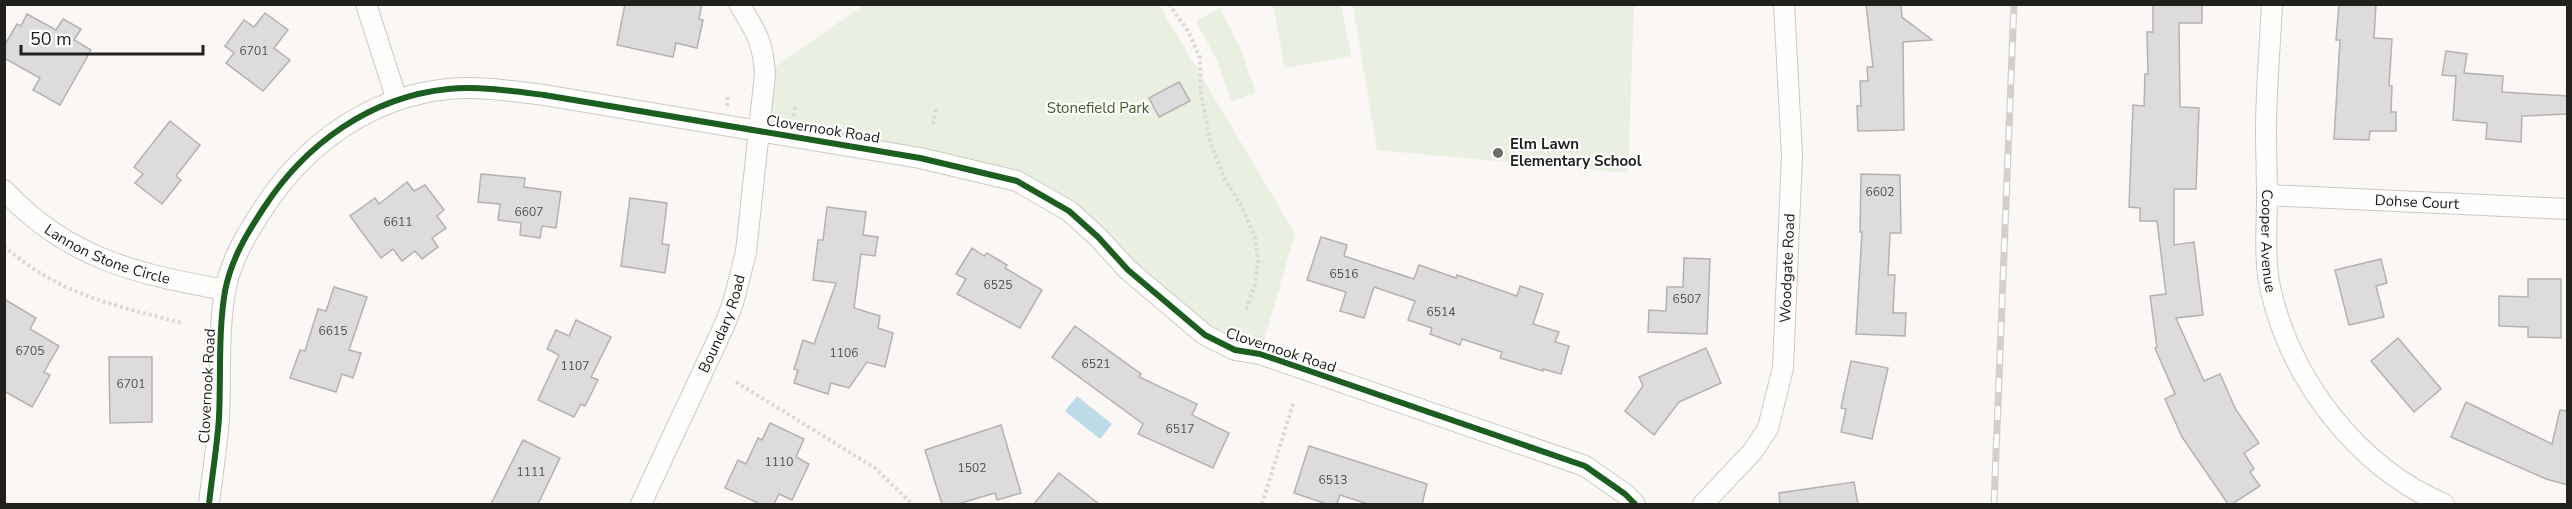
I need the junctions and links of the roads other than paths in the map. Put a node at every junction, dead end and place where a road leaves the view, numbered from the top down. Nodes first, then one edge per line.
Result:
1 (366, 4) edge
2 (739, 4) edge
3 (1784, 4) edge
4 (2272, 4) edge
5 (397, 100) junction
6 (759, 131) junction
7 (4, 190) edge
8 (2267, 195) junction
9 (2568, 209) edge
10 (225, 290) junction
11 (209, 504) edge
12 (641, 504) edge
13 (1635, 504) edge
14 (1703, 504) edge
15 (2444, 504) edge

1 - 5 street
2 - 6 street, Boundary Road
3 - 14 street, Woodgate Road
4 - 8 street, Cooper Avenue
5 - 6 street, Clovernook Road
5 - 10 street, Clovernook Road
6 - 12 street, Boundary Road
6 - 13 street, Clovernook Road
7 - 10 street, Lannon Stone Circle
8 - 9 street, Dohse Court
8 - 15 street, Cooper Avenue
10 - 11 street, Clovernook Road

